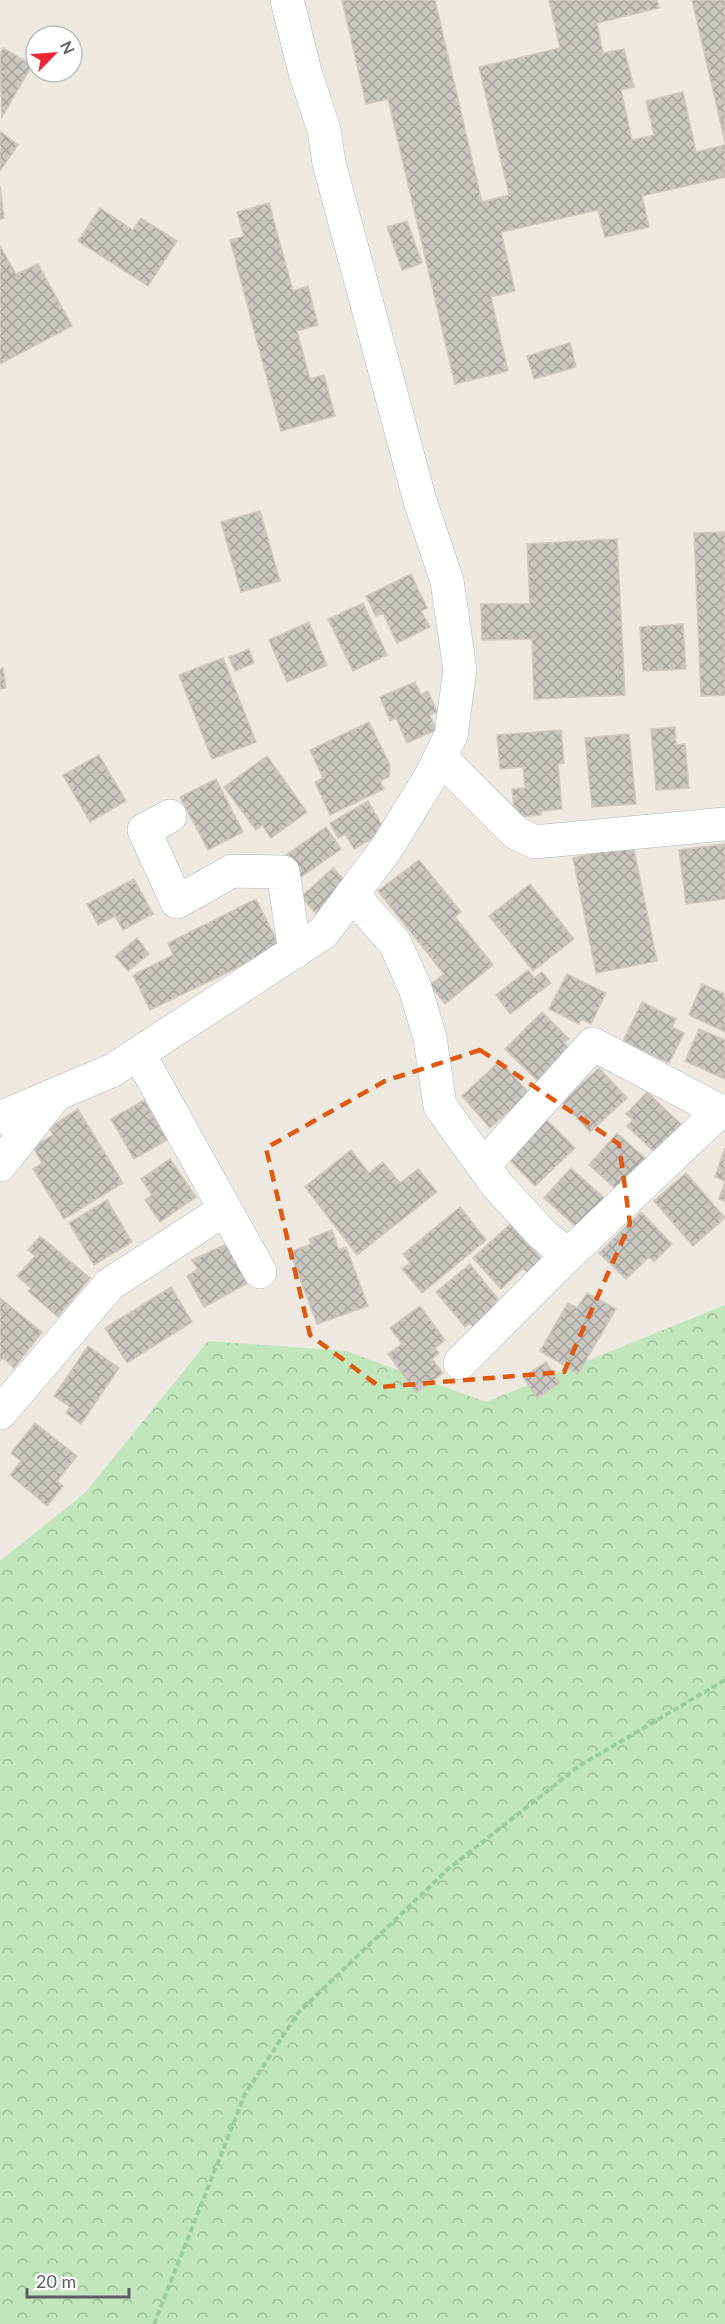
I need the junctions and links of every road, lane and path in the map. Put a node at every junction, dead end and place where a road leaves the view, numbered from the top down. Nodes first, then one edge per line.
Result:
1 (287, 0) edge
2 (440, 758) junction
3 (170, 816) dead end
4 (725, 824) edge
5 (352, 894) junction
6 (295, 951) junction
7 (140, 1054) junction
8 (56, 1094) junction
9 (723, 1112) edge
10 (0, 1118) edge
11 (0, 1165) edge
12 (483, 1166) junction
13 (224, 1210) junction
14 (568, 1255) junction
15 (260, 1272) dead end
16 (460, 1363) dead end
17 (0, 1413) edge
18 (725, 1680) edge
19 (154, 2324) edge

1 - 2 street
2 - 4 street
2 - 5 street
3 - 6 street
5 - 6 street
5 - 12 street
6 - 7 street
7 - 8 street
7 - 13 street
8 - 10 street
8 - 11 street
9 - 12 street
9 - 14 street
12 - 14 street
13 - 15 street
13 - 17 street
14 - 16 street
18 - 19 path

